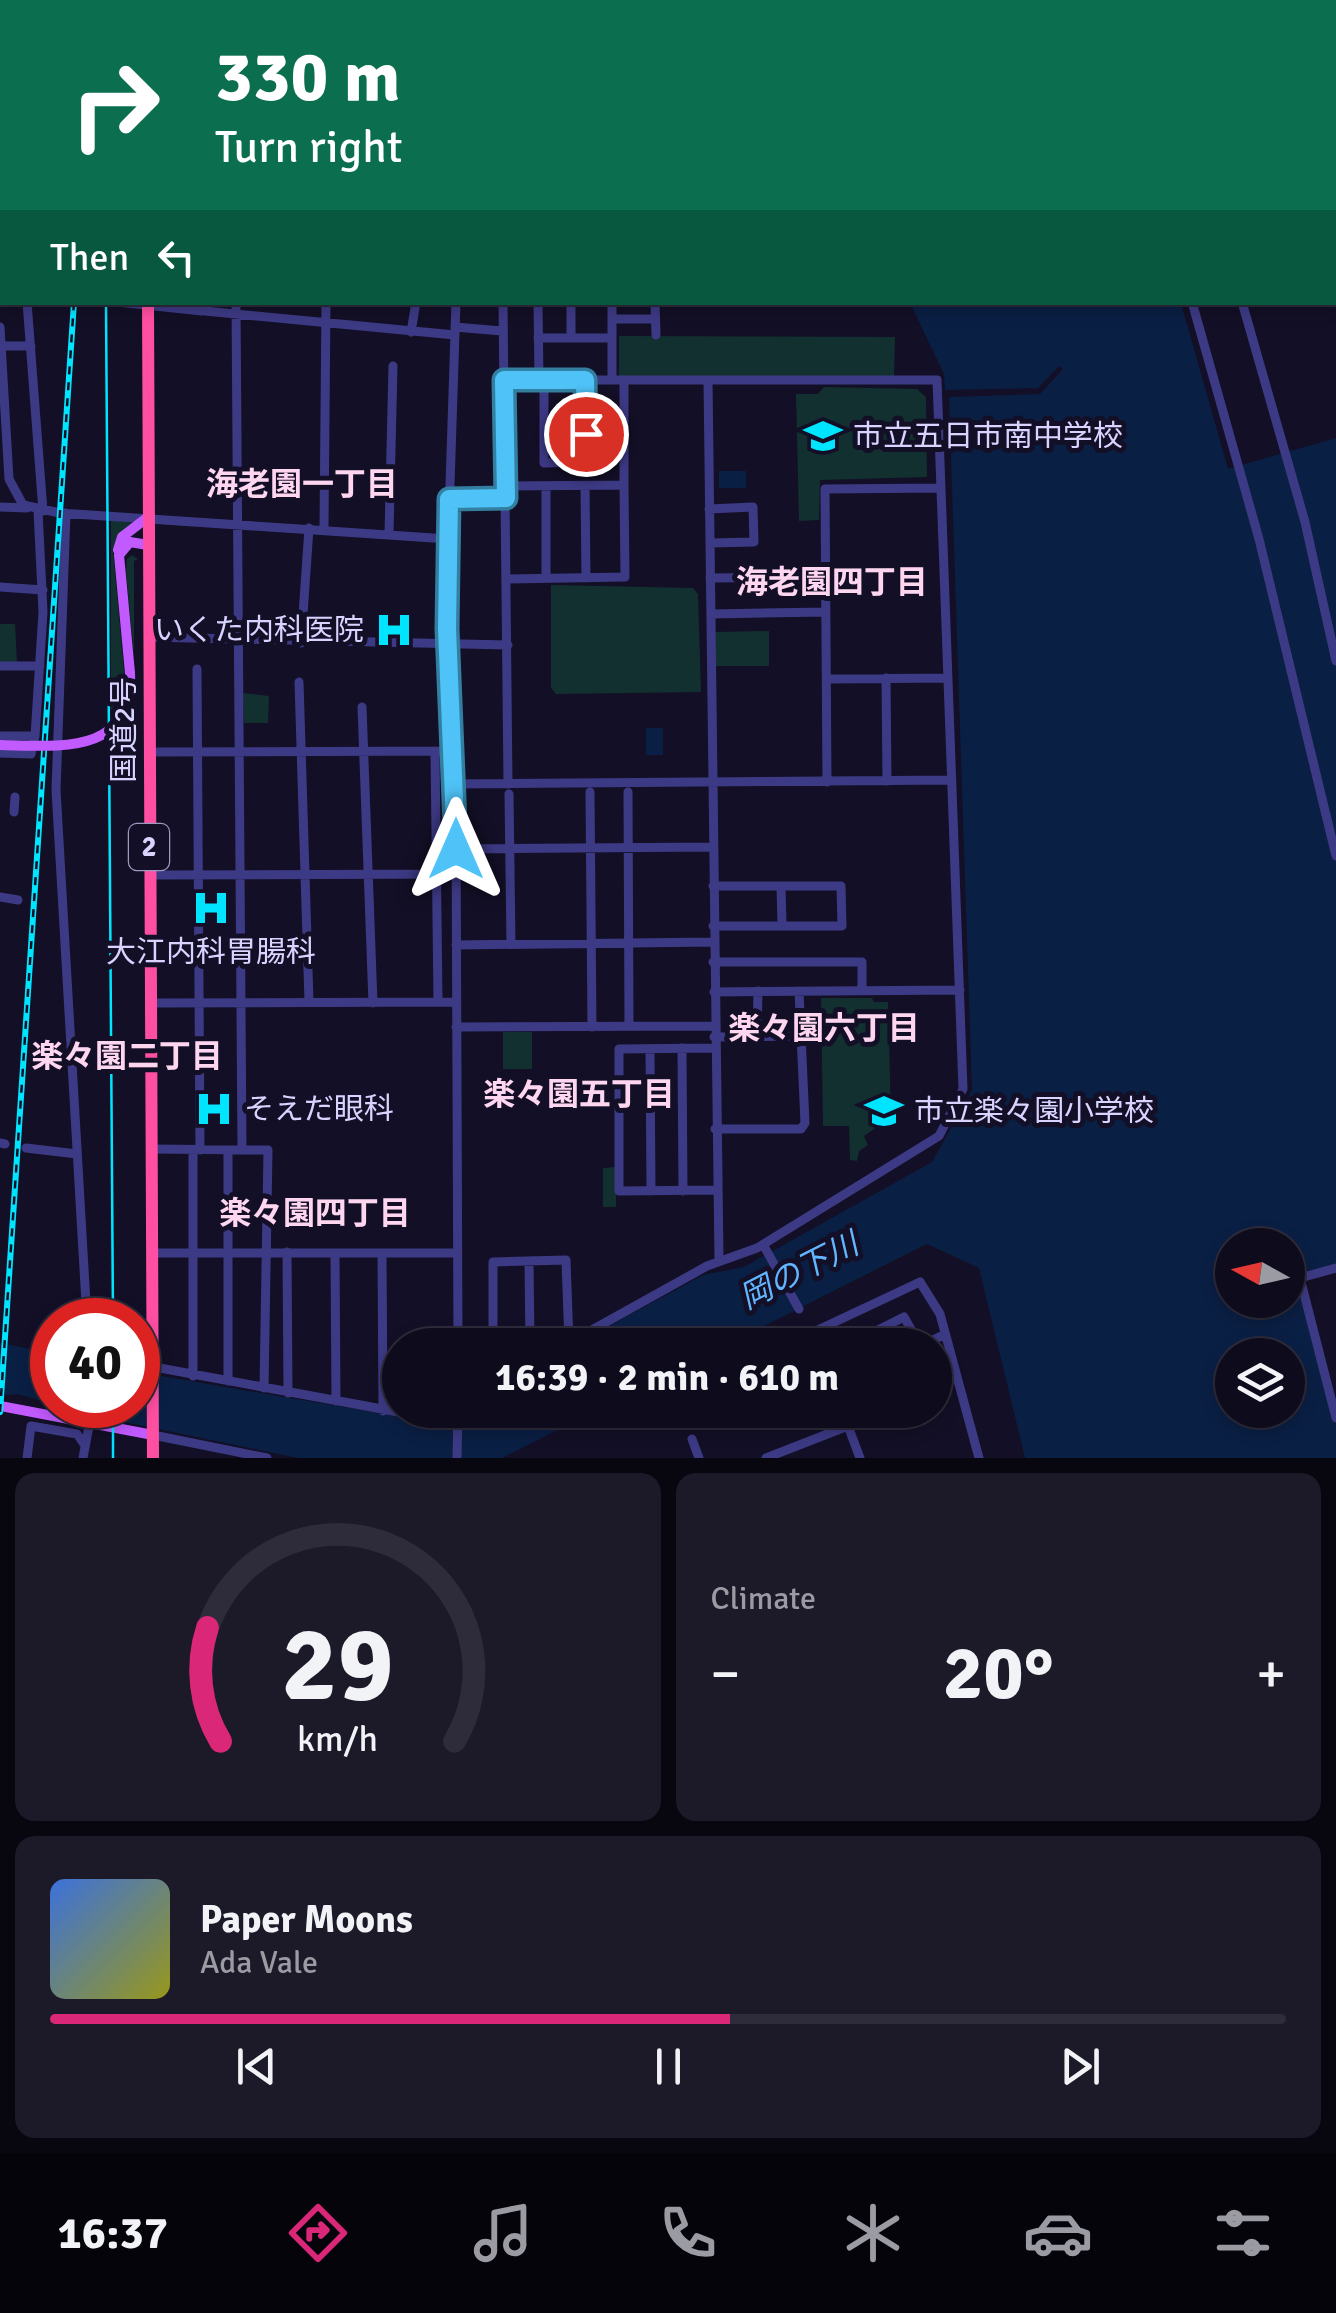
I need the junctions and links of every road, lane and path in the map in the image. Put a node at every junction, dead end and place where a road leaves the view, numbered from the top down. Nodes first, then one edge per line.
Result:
1 (26, 305) edge
2 (148, 305) edge
3 (156, 305) edge
4 (326, 305) edge
5 (413, 305) edge
6 (456, 305) edge
7 (503, 305) edge
8 (538, 305) edge
9 (571, 305) edge
10 (612, 305) edge
11 (656, 305) edge
12 (1193, 305) edge
13 (1243, 305) edge
14 (236, 308) edge
15 (612, 318) junction
16 (656, 319) junction
17 (326, 324) junction
18 (0, 329) edge
19 (455, 331) junction
20 (502, 331) junction
21 (411, 332) junction
22 (656, 335) dead end
23 (538, 338) junction
24 (572, 338) junction
25 (612, 338) junction
26 (2, 346) edge
27 (31, 346) junction
28 (393, 366) dead end
29 (504, 380) junction
30 (541, 380) junction
31 (585, 380) junction
32 (612, 380) junction
33 (624, 380) junction
34 (708, 380) junction
35 (624, 485) junction
36 (506, 486) junction
37 (546, 486) junction
38 (585, 486) junction
39 (940, 488) junction
40 (506, 498) junction
41 (449, 499) junction
42 (0, 506) edge
43 (709, 508) junction
44 (37, 510) junction
45 (66, 513) junction
46 (148, 518) junction
47 (238, 523) junction
48 (309, 528) junction
49 (324, 529) junction
50 (389, 534) junction
51 (448, 538) junction
52 (710, 543) junction
53 (148, 544) junction
54 (119, 561) junction
55 (825, 577) junction
56 (546, 578) junction
57 (586, 578) junction
58 (710, 578) junction
59 (507, 579) junction
60 (0, 587) edge
61 (42, 590) junction
62 (826, 612) junction
63 (711, 614) junction
64 (149, 637) junction
65 (240, 642) junction
66 (302, 643) junction
67 (450, 644) junction
68 (508, 645) junction
69 (1336, 661) edge
70 (0, 666) edge
71 (40, 666) junction
72 (197, 669) dead end
73 (827, 678) junction
74 (886, 678) junction
75 (948, 678) junction
76 (299, 682) dead end
77 (362, 706) dead end
78 (0, 736) edge
79 (35, 736) junction
80 (0, 745) edge
81 (300, 750) junction
82 (364, 751) junction
83 (436, 751) junction
84 (454, 751) junction
85 (149, 752) junction
86 (196, 752) junction
87 (241, 752) junction
88 (0, 754) edge
89 (951, 780) junction
90 (887, 781) junction
91 (712, 782) junction
92 (827, 782) junction
93 (455, 784) junction
94 (509, 789) junction
95 (590, 792) dead end
96 (628, 792) dead end
97 (0, 802) edge
98 (15, 804) dead end
99 (628, 847) junction
100 (712, 847) junction
101 (510, 848) junction
102 (590, 848) junction
103 (456, 849) junction
104 (1336, 856) edge
105 (197, 874) junction
106 (242, 874) junction
107 (304, 874) junction
108 (368, 874) junction
109 (436, 874) junction
110 (456, 874) junction
111 (150, 875) junction
112 (713, 886) junction
113 (781, 886) junction
114 (0, 897) edge
115 (18, 900) dead end
116 (713, 926) junction
117 (782, 926) junction
118 (713, 942) junction
119 (629, 943) junction
120 (456, 944) junction
121 (511, 944) junction
122 (592, 944) junction
123 (713, 962) junction
124 (862, 990) junction
125 (960, 990) junction
126 (758, 991) junction
127 (798, 991) junction
128 (714, 992) junction
129 (438, 1001) junction
130 (242, 1002) junction
131 (309, 1002) junction
132 (373, 1002) junction
133 (456, 1002) junction
134 (150, 1003) junction
135 (199, 1003) junction
136 (630, 1026) junction
137 (456, 1027) junction
138 (592, 1027) junction
139 (798, 1036) junction
140 (714, 1037) junction
141 (757, 1037) junction
142 (682, 1048) junction
143 (650, 1049) junction
144 (715, 1129) junction
145 (26, 1148) dead end
146 (151, 1150) junction
147 (197, 1150) junction
148 (228, 1150) junction
149 (242, 1150) junction
150 (77, 1154) junction
151 (715, 1190) junction
152 (651, 1191) junction
153 (682, 1191) junction
154 (765, 1248) dead end
155 (194, 1252) junction
156 (228, 1252) junction
157 (266, 1252) junction
158 (287, 1252) junction
159 (152, 1253) junction
160 (335, 1253) junction
161 (382, 1253) junction
162 (456, 1253) junction
163 (719, 1260) junction
164 (530, 1261) junction
165 (1336, 1268) edge
166 (86, 1298) edge
167 (152, 1298) edge
168 (799, 1310) dead end
169 (828, 1326) joint
170 (383, 1328) edge
171 (458, 1328) edge
172 (493, 1328) edge
173 (530, 1328) edge
174 (568, 1328) edge
175 (597, 1328) edge
176 (824, 1328) edge
177 (882, 1328) edge
178 (911, 1328) edge
179 (943, 1328) edge
180 (952, 1360) edge
181 (160, 1371) edge
182 (193, 1376) junction
183 (228, 1381) junction
184 (264, 1388) junction
185 (288, 1393) junction
186 (336, 1402) junction
187 (0, 1406) edge
188 (30, 1411) edge
189 (382, 1411) edge
190 (1336, 1418) edge
191 (31, 1428) edge
192 (56, 1428) edge
193 (88, 1428) edge
194 (134, 1428) edge
195 (153, 1428) edge
196 (458, 1428) edge
197 (153, 1431) junction
198 (692, 1439) dead end
199 (85, 1442) junction
200 (260, 1457) edge
201 (28, 1458) edge
202 (82, 1458) edge
203 (153, 1458) edge
204 (457, 1458) edge
205 (699, 1458) edge
206 (766, 1458) edge
207 (860, 1458) edge
208 (979, 1458) edge

1 - 27 street
2 - 46 highway, 国道2号 / 2
3 - 14 street
4 - 17 street
5 - 21 street
6 - 19 street
7 - 20 street
8 - 23 street
9 - 24 street
10 - 15 street
11 - 16 street
12 - 104 street
13 - 69 street
14 - 17 street
14 - 47 street
15 - 16 street
15 - 25 street
16 - 22 street
17 - 21 street
17 - 49 street
18 - 26 street
19 - 20 street
19 - 21 street
19 - 41 street
20 - 29 street
23 - 24 street
23 - 30 street
24 - 25 street
25 - 32 street
26 - 27 street
26 - 44 street
27 - 44 street
28 - 50 street
29 - 30 street
29 - 36 street
30 - 31 street
30 - 31 street
31 - 32 street
32 - 33 street
33 - 34 street
33 - 35 street
34 - 39 street
34 - 43 street
35 - 38 street
35 - 57 street
36 - 37 street
36 - 40 street
37 - 38 street
37 - 56 street
38 - 57 street
39 - 55 street
39 - 75 street
40 - 41 street
40 - 59 street
41 - 51 street
42 - 44 street
43 - 52 street
43 - 52 street
44 - 45 street
44 - 61 street
45 - 46 street
45 - 150 street
46 - 47 street
46 - 53 highway, 国道2号 / 2
46 - 54 main road
47 - 48 street
47 - 65 street
48 - 49 street
48 - 66 street
49 - 50 street
50 - 51 street
51 - 67 street
52 - 58 street
53 - 54 main road
53 - 64 highway, 国道2号 / 2
54 - 80 main road, bridge
55 - 58 street
55 - 62 street
56 - 57 street
56 - 59 street
58 - 63 street
59 - 68 street
60 - 61 street
61 - 71 street
62 - 63 street
62 - 73 street
63 - 91 street
64 - 65 street
64 - 85 highway, 国道2号 / 2
65 - 66 street
65 - 87 street
66 - 67 street
67 - 68 street
67 - 84 street
68 - 94 street
70 - 71 street
71 - 79 street
72 - 86 street
73 - 74 street
73 - 92 street
74 - 75 street
74 - 90 street
75 - 89 street
76 - 81 street
77 - 82 street
78 - 79 street
79 - 88 street
81 - 82 street
81 - 87 street
81 - 107 street
82 - 83 street
82 - 108 street
83 - 84 street
83 - 109 street
84 - 93 street
85 - 86 street
85 - 111 highway, 国道2号 / 2
86 - 87 street
86 - 105 street
87 - 106 street
89 - 90 street
89 - 125 street
90 - 92 street
91 - 92 street
91 - 94 street
91 - 100 street
93 - 94 street
93 - 103 street
94 - 101 street
95 - 102 street
96 - 99 street
97 - 98 street
99 - 100 street
99 - 102 street
99 - 119 street
100 - 112 street
101 - 102 street
101 - 103 street
101 - 121 street
102 - 122 street
103 - 110 street
105 - 106 street
105 - 111 street
105 - 135 street
106 - 107 street
106 - 130 street
107 - 108 street
107 - 131 street
108 - 109 street
108 - 132 street
109 - 110 street
109 - 129 street
110 - 120 street
111 - 134 highway, 国道2号 / 2
112 - 113 street
112 - 116 street
113 - 117 street
113 - 117 street
114 - 115 street
116 - 117 street
116 - 118 street
118 - 119 street
118 - 123 street
119 - 122 street
119 - 136 street
120 - 121 street
120 - 133 street
121 - 122 street
122 - 138 street
123 - 124 street
123 - 128 street
124 - 125 street
124 - 127 street
125 - 163 street
126 - 127 street
126 - 128 street
126 - 141 street
127 - 139 street
128 - 140 street
129 - 132 street
129 - 133 street
130 - 131 street
130 - 135 street
130 - 149 street
131 - 132 street
133 - 137 street
134 - 135 street
134 - 146 highway, 国道2号 / 2
135 - 147 street
136 - 138 street
136 - 140 street
137 - 138 street
137 - 162 street
139 - 141 street
139 - 144 street
140 - 141 street
140 - 142 street
140 - 144 street
142 - 143 street
142 - 153 street
143 - 152 street
143 - 152 street
144 - 151 street
145 - 150 street
146 - 147 street
146 - 159 highway, 国道2号 / 2
147 - 148 street
147 - 155 street
148 - 149 street
148 - 156 street
149 - 157 street
150 - 166 street
151 - 153 street
151 - 163 street
152 - 153 street
154 - 168 street
155 - 156 street
155 - 159 street
155 - 182 street
156 - 157 street
156 - 183 street
157 - 158 street
157 - 184 street
158 - 160 street
158 - 185 street
159 - 167 highway, 国道2号 / 2
160 - 161 street
160 - 186 street
161 - 162 street
161 - 170 street
162 - 171 street
163 - 175 street
164 - 172 street
164 - 173 street
164 - 174 street
165 - 190 street
169 - 176 street
169 - 179 street
177 - 178 street
180 - 208 street
181 - 182 street
182 - 183 street
183 - 184 street
184 - 185 street
185 - 186 street
186 - 189 street
187 - 188 main road
191 - 201 street
192 - 199 street
193 - 199 street
194 - 197 main road
195 - 197 highway, 国道2号 / 2
196 - 204 street
197 - 200 street
197 - 203 highway, 国道2号 / 2
198 - 205 street
199 - 202 street
206 - 207 street

